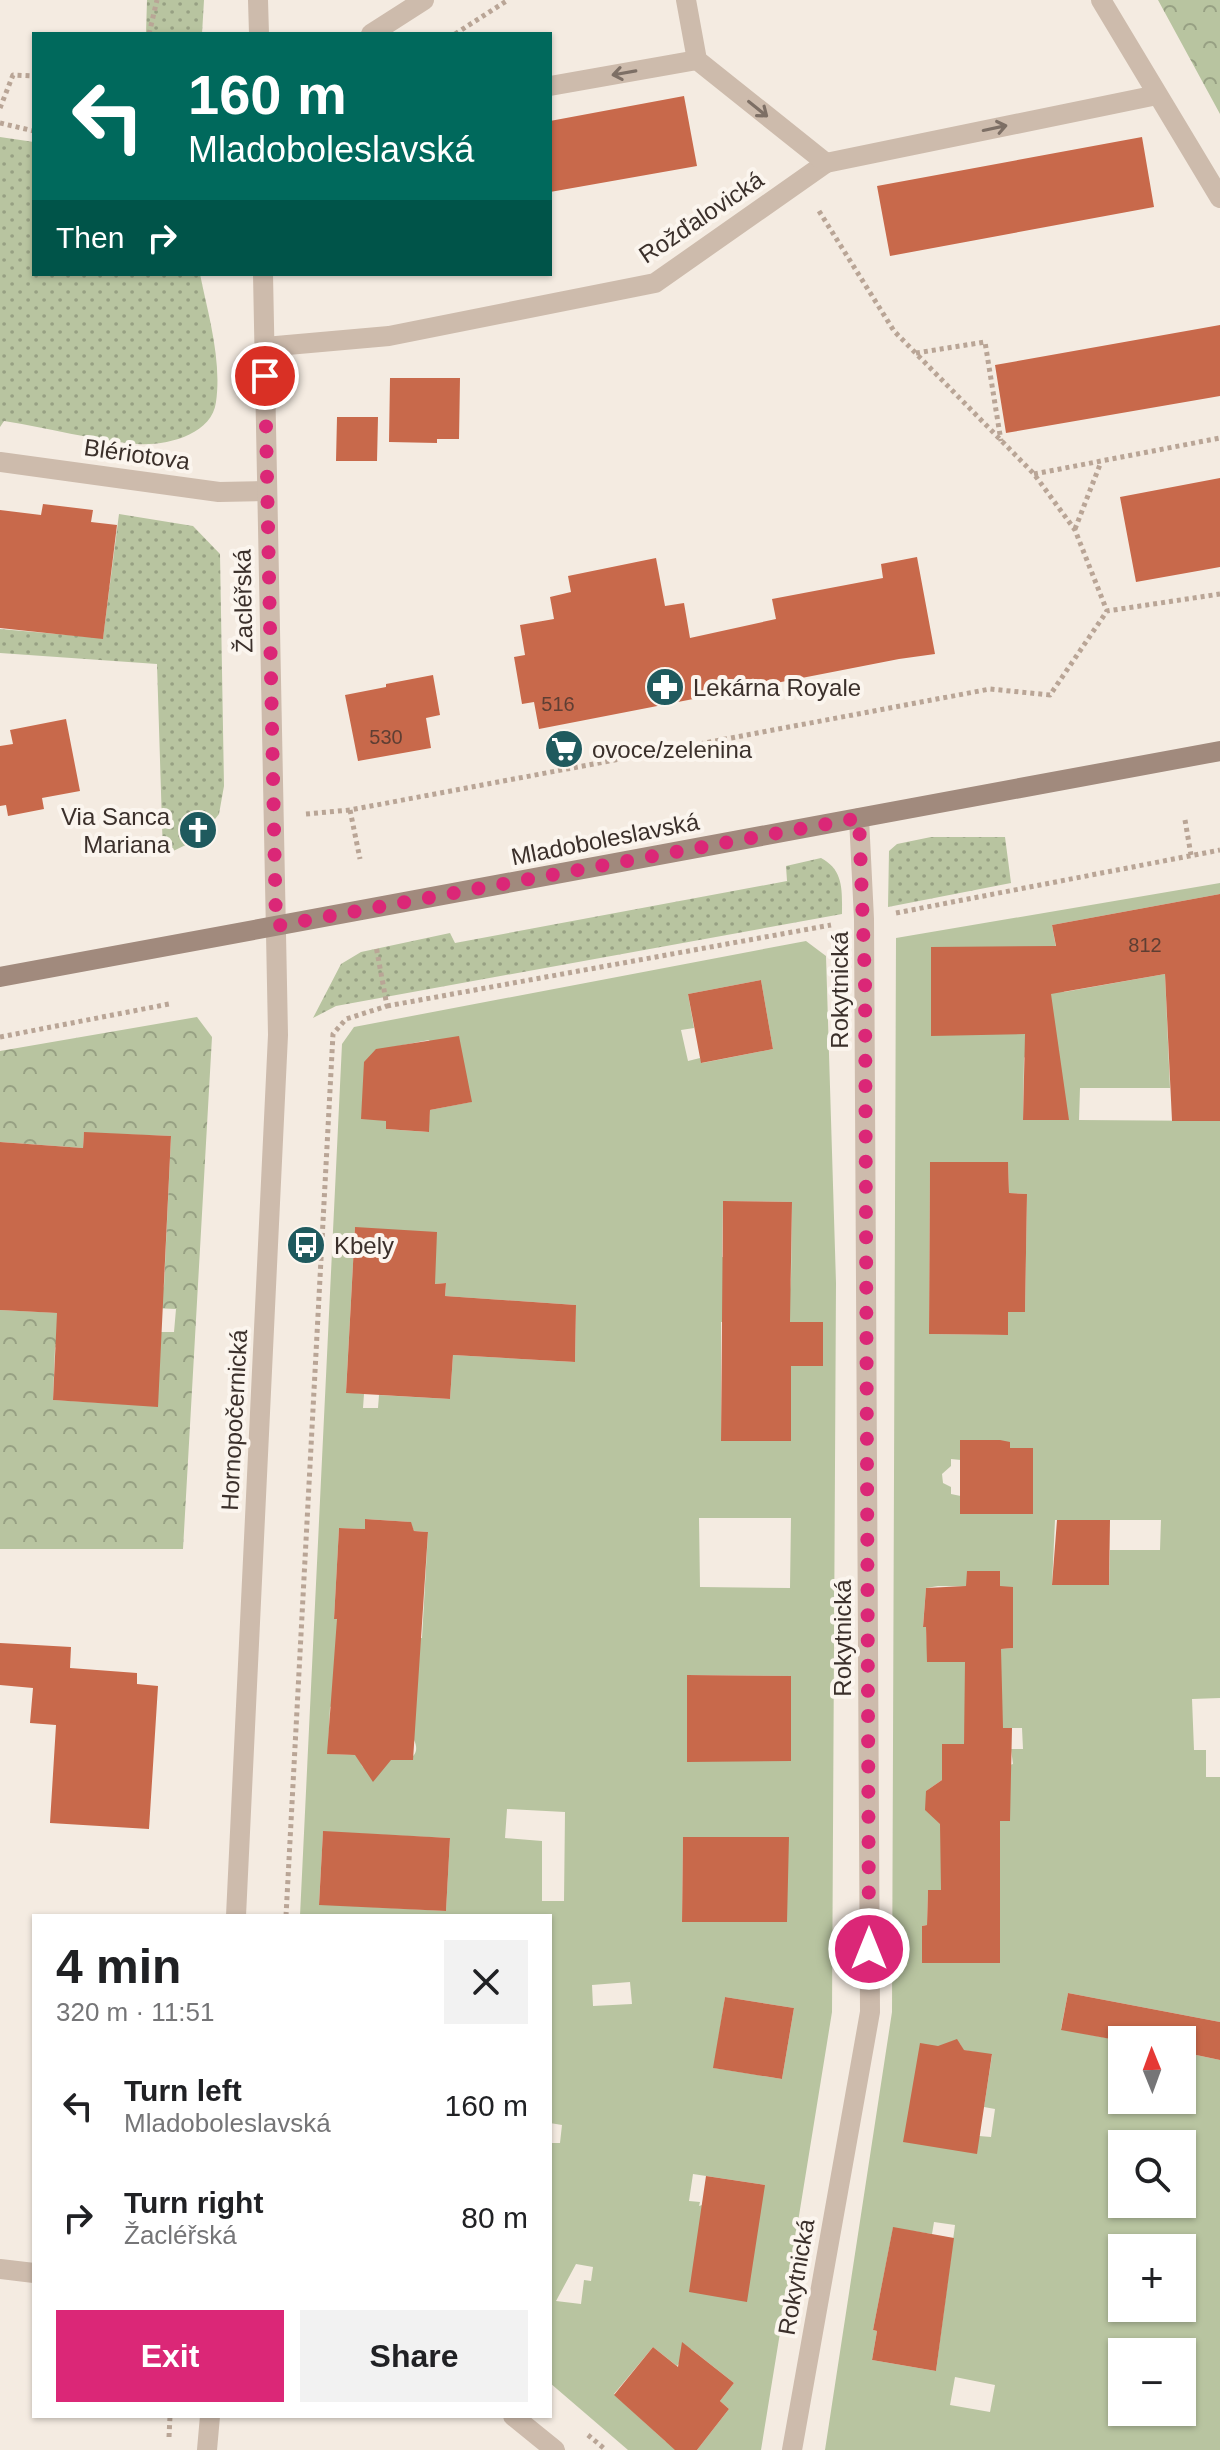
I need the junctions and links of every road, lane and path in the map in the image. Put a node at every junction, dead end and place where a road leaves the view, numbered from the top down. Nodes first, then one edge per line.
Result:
1 (157, 0) edge
2 (258, 0) edge
3 (424, 0) edge
4 (508, 0) edge
5 (686, 0) edge
6 (1101, 0) edge
7 (149, 32) edge
8 (259, 32) edge
9 (374, 32) edge
10 (458, 32) edge
11 (697, 60) junction
12 (32, 76) edge
13 (552, 86) edge
14 (1157, 95) junction
15 (0, 108) edge
16 (0, 123) edge
17 (32, 131) edge
18 (826, 163) junction
19 (800, 181) junction
20 (1220, 198) edge
21 (263, 276) edge
22 (265, 347) junction
23 (915, 353) junction
24 (1220, 438) edge
25 (1002, 442) junction
26 (0, 462) edge
27 (1101, 462) junction
28 (1034, 474) junction
29 (267, 491) junction
30 (1075, 530) junction
31 (1220, 594) edge
32 (1107, 611) junction
33 (1220, 751) edge
34 (350, 810) junction
35 (303, 814) dead end
36 (859, 818) junction
37 (1185, 820) dead end
38 (1220, 850) edge
39 (1191, 855) junction
40 (360, 859) dead end
41 (887, 915) dead end
42 (843, 923) dead end
43 (276, 926) junction
44 (376, 946) dead end
45 (0, 977) edge
46 (169, 1004) dead end
47 (387, 1006) junction
48 (0, 1037) edge
49 (236, 1914) edge
50 (286, 1914) edge
51 (0, 2269) edge
52 (32, 2273) edge
53 (210, 2418) edge
54 (515, 2418) edge
55 (207, 2450) edge
56 (555, 2450) edge
57 (792, 2450) edge

1 - 7 path
2 - 8 street
3 - 9 street
4 - 10 path
5 - 11 street
6 - 14 street
11 -> 13 street
11 -> 18 street
12 - 15 path
18 -> 14 street, Rožďalovická
14 - 20 street
16 - 17 path
18 - 19 street, Rožďalovická
19 - 22 street, Rožďalovická
19 - 23 path
21 - 22 street, Žacléřská
22 - 29 street, Žacléřská
23 - 25 path
23 - 25 path
24 - 27 path
25 - 28 path
26 - 29 street, Blériotova
27 - 28 path
27 - 30 path
28 - 30 path
29 - 43 street, Žacléřská
30 - 32 path
31 - 32 path
32 - 34 path
33 - 36 main road, Mladoboleslavská
34 - 35 path
34 - 40 path
36 - 43 main road, Mladoboleslavská
36 - 57 street, Rokytnická
37 - 39 path
38 - 39 path
39 - 41 path
42 - 47 path
43 - 45 main road, Mladoboleslavská
43 - 49 street, Hornopočernická
44 - 47 path
46 - 48 path
47 - 50 path
51 - 52 street
53 - 55 street
54 - 56 street

